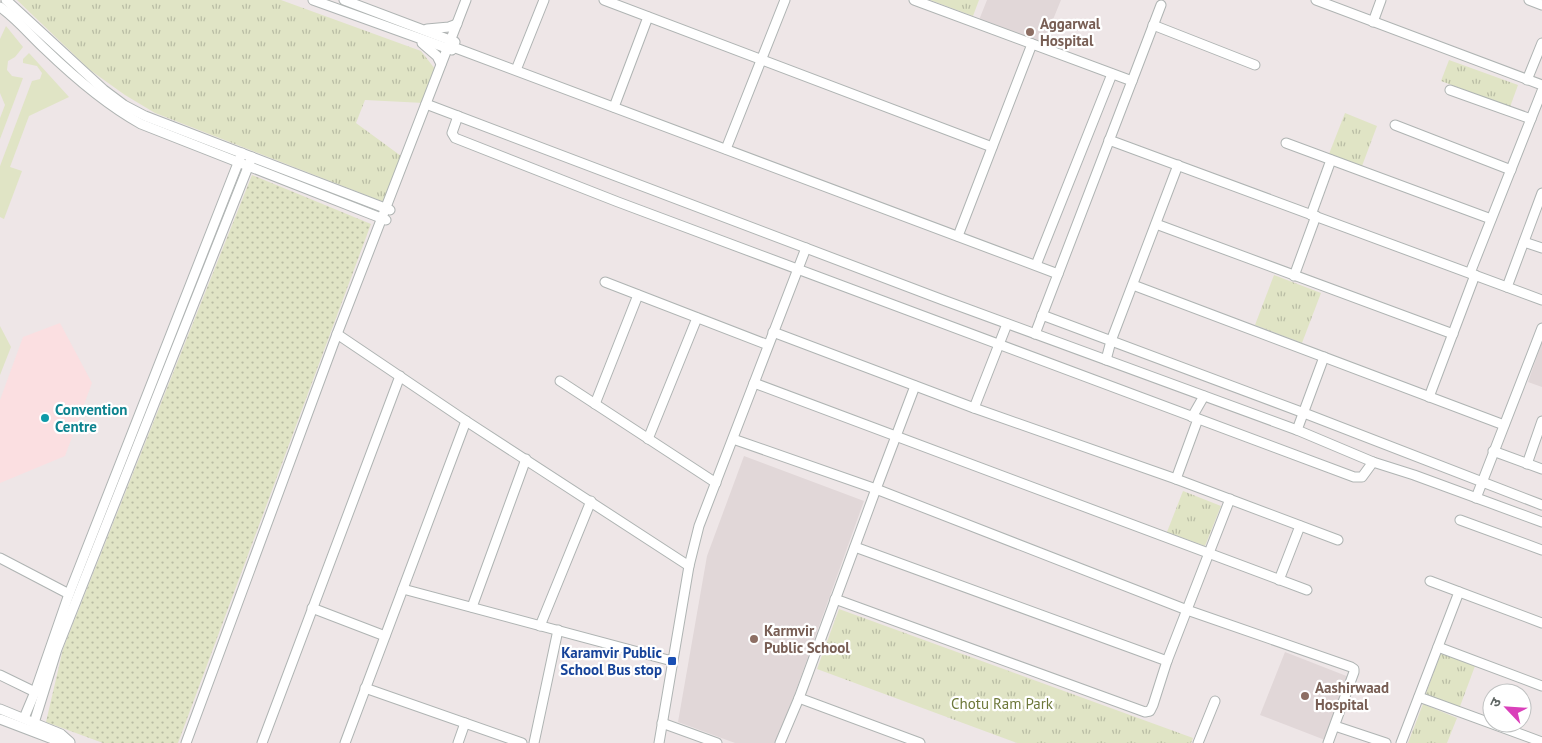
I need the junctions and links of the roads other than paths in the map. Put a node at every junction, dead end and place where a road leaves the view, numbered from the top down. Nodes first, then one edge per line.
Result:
1 (6, 0) edge
2 (313, 0) edge
3 (344, 0) edge
4 (466, 0) edge
5 (471, 0) edge
6 (544, 0) edge
7 (604, 0) edge
8 (785, 0) edge
9 (914, 0) edge
10 (1316, 0) edge
11 (1381, 0) edge
12 (1529, 0) edge
13 (1161, 5) dead end
14 (1542, 5) edge
15 (0, 7) edge
16 (648, 17) junction
17 (1372, 22) junction
18 (457, 24) junction
19 (1153, 25) junction
20 (414, 32) junction
21 (1542, 43) edge
22 (1032, 44) junction
23 (452, 45) junction
24 (762, 60) junction
25 (441, 64) junction
26 (1255, 65) dead end
27 (516, 70) junction
28 (1112, 74) junction
29 (1527, 80) junction
30 (1132, 81) junction
31 (1542, 85) edge
32 (1450, 90) dead end
33 (1542, 91) edge
34 (429, 104) junction
35 (614, 107) junction
36 (1536, 115) edge
37 (458, 116) junction
38 (1395, 125) dead end
39 (1109, 140) junction
40 (1286, 143) dead end
41 (992, 147) junction
42 (726, 149) junction
43 (242, 153) junction
44 (252, 157) junction
45 (1332, 160) junction
46 (239, 162) junction
47 (1178, 165) junction
48 (248, 166) junction
49 (1511, 170) junction
50 (1542, 193) edge
51 (388, 209) junction
52 (1314, 215) junction
53 (384, 219) junction
54 (1491, 219) junction
55 (1156, 224) junction
56 (958, 236) junction
57 (1524, 242) junction
58 (806, 248) junction
59 (1542, 248) edge
60 (1036, 265) junction
61 (798, 270) junction
62 (1058, 274) junction
63 (1472, 274) junction
64 (1294, 276) junction
65 (605, 282) dead end
66 (1133, 285) junction
67 (1507, 287) junction
68 (638, 294) junction
69 (1542, 300) edge
70 (1042, 315) junction
71 (697, 318) junction
72 (1007, 324) junction
73 (1542, 328) edge
74 (773, 332) junction
75 (1035, 334) junction
76 (1453, 334) junction
77 (339, 336) junction
78 (1112, 341) junction
79 (768, 345) junction
80 (998, 345) junction
81 (1324, 357) junction
82 (1106, 360) junction
83 (400, 376) junction
84 (560, 382) dead end
85 (754, 383) junction
86 (915, 386) junction
87 (1204, 396) junction
88 (1429, 396) junction
89 (594, 404) junction
90 (974, 408) junction
91 (1304, 412) junction
92 (1195, 418) junction
93 (466, 421) junction
94 (1542, 421) edge
95 (1504, 424) junction
96 (1297, 430) junction
97 (896, 437) junction
98 (648, 439) junction
99 (733, 439) junction
100 (1493, 451) junction
101 (526, 460) junction
102 (1373, 462) junction
103 (1527, 464) junction
104 (1542, 469) edge
105 (1176, 479) junction
106 (1481, 482) junction
107 (716, 483) junction
108 (876, 489) junction
109 (1476, 498) junction
110 (1230, 499) junction
111 (591, 502) junction
112 (1542, 505) edge
113 (1460, 520) dead end
114 (1542, 522) edge
115 (1300, 526) junction
116 (1338, 540) dead end
117 (855, 547) junction
118 (1542, 550) edge
119 (1209, 554) junction
120 (0, 558) edge
121 (689, 566) junction
122 (1279, 580) junction
123 (1430, 581) dead end
124 (403, 589) junction
125 (1307, 590) dead end
126 (1459, 592) junction
127 (69, 594) junction
128 (835, 599) junction
129 (312, 608) junction
130 (472, 608) junction
131 (1187, 610) junction
132 (1542, 623) edge
133 (540, 626) junction
134 (558, 630) junction
135 (385, 636) junction
136 (1438, 647) junction
137 (672, 661) junction
138 (1167, 661) junction
139 (0, 675) edge
140 (1542, 686) edge
141 (365, 688) junction
142 (35, 692) junction
143 (1419, 697) junction
144 (799, 698) junction
145 (1215, 701) dead end
146 (0, 709) edge
147 (24, 718) junction
148 (0, 719) edge
149 (34, 722) junction
150 (662, 723) junction
151 (465, 724) junction
152 (1335, 726) junction
153 (1542, 742) edge
154 (68, 743) edge
155 (186, 743) edge
156 (192, 743) edge
157 (262, 743) edge
158 (345, 743) edge
159 (458, 743) edge
160 (522, 743) edge
161 (534, 743) edge
162 (659, 743) edge
163 (717, 743) edge
164 (780, 743) edge
165 (920, 743) edge
166 (1198, 743) edge
167 (1328, 743) edge
168 (1386, 743) edge
169 (1401, 743) edge

1 - 43 street
2 - 20 street
3 - 20 street
4 - 18 street
5 - 23 street
6 - 27 street
7 - 16 street
8 - 24 street
9 - 22 street
10 - 17 street
11 - 17 street
12 - 14 street
13 - 19 street
15 - 46 street
16 - 24 street
16 - 35 street
17 - 29 street
18 - 20 street
18 - 23 street
19 - 26 street
19 - 30 street
20 - 23 street
20 - 25 street
21 - 29 street
22 - 28 street
22 - 41 street
23 - 25 street
23 - 27 street
23 - 34 street
24 - 41 street
24 - 42 street
25 - 34 street
27 - 35 street
28 - 30 street
28 - 60 street
29 - 31 street
30 - 39 street
32 - 36 street
33 - 36 street
34 - 37 street
34 - 51 street
35 - 42 street
36 - 49 street
37 - 58 street
37 - 61 street
38 - 49 street
39 - 47 street
39 - 62 street
40 - 45 street
41 - 56 street
42 - 56 street
43 - 44 street
43 - 46 street
44 - 48 street
44 - 51 street
45 - 52 street
45 - 54 street
46 - 48 street
46 - 127 street
47 - 52 street
47 - 55 street
48 - 53 street
48 - 149 street
49 - 54 street
50 - 57 street
51 - 53 street
52 - 63 street
52 - 64 street
53 - 77 street
54 - 63 street
55 - 64 street
55 - 66 street
56 - 60 street
57 - 59 street
57 - 67 street
58 - 61 street
58 - 72 street
60 - 62 street
61 - 74 street
61 - 80 street
62 - 70 street
63 - 67 street
63 - 76 street
64 - 76 street
65 - 68 street
66 - 78 street
66 - 81 street
67 - 69 street
68 - 71 street
68 - 89 street
70 - 75 street
70 - 78 street
71 - 79 street
71 - 98 street
72 - 75 street
72 - 80 street
73 - 95 street
74 - 79 street
74 - 86 street
75 - 82 street
76 - 88 street
77 - 83 street
77 - 155 street
77 - 156 street
78 - 82 street
78 - 91 street
79 - 85 street
80 - 90 street
80 - 92 street
81 - 88 street
81 - 91 street
82 - 87 street
83 - 93 street
83 - 129 street
84 - 89 street
85 - 97 street
85 - 99 street
86 - 90 street
86 - 97 street
87 - 92 street
87 - 96 street
88 - 95 street
89 - 98 street
90 - 105 street
91 - 96 street
91 - 106 street
92 - 102 street
92 - 105 street
93 - 101 street
93 - 124 street
94 - 103 street
95 - 100 street
96 - 102 street
97 - 108 street
97 - 119 street
98 - 107 street
99 - 107 street
99 - 108 street
100 - 103 street
100 - 106 street
101 - 111 street
101 - 130 street
102 - 109 street
103 - 104 street
105 - 110 street
106 - 109 street
106 - 112 street
107 - 121 street
108 - 117 street
108 - 131 street
109 - 114 street
110 - 115 street
110 - 119 street
111 - 121 street
111 - 133 street
113 - 118 street
115 - 116 street
115 - 122 street
117 - 128 street
117 - 138 street
119 - 122 street
119 - 131 street
120 - 127 street
121 - 137 street
122 - 125 street
123 - 126 street
124 - 130 street
124 - 135 street
126 - 132 street
126 - 136 street
127 - 142 street
128 - 138 street
128 - 144 street
129 - 135 street
129 - 157 street
130 - 133 street
131 - 138 street
131 - 152 street
133 - 134 street
134 - 137 street
134 - 161 street
135 - 141 street
136 - 140 street
136 - 143 street
137 - 150 street
139 - 142 street
141 - 151 street
141 - 158 street
142 - 147 street
143 - 153 street
143 - 169 street
144 - 164 street
144 - 165 street
145 - 166 street
146 - 147 street
147 - 149 street
148 - 154 street
149 - 154 street
150 - 162 street
150 - 163 street
151 - 159 street
151 - 160 street
152 - 167 street
152 - 168 street

